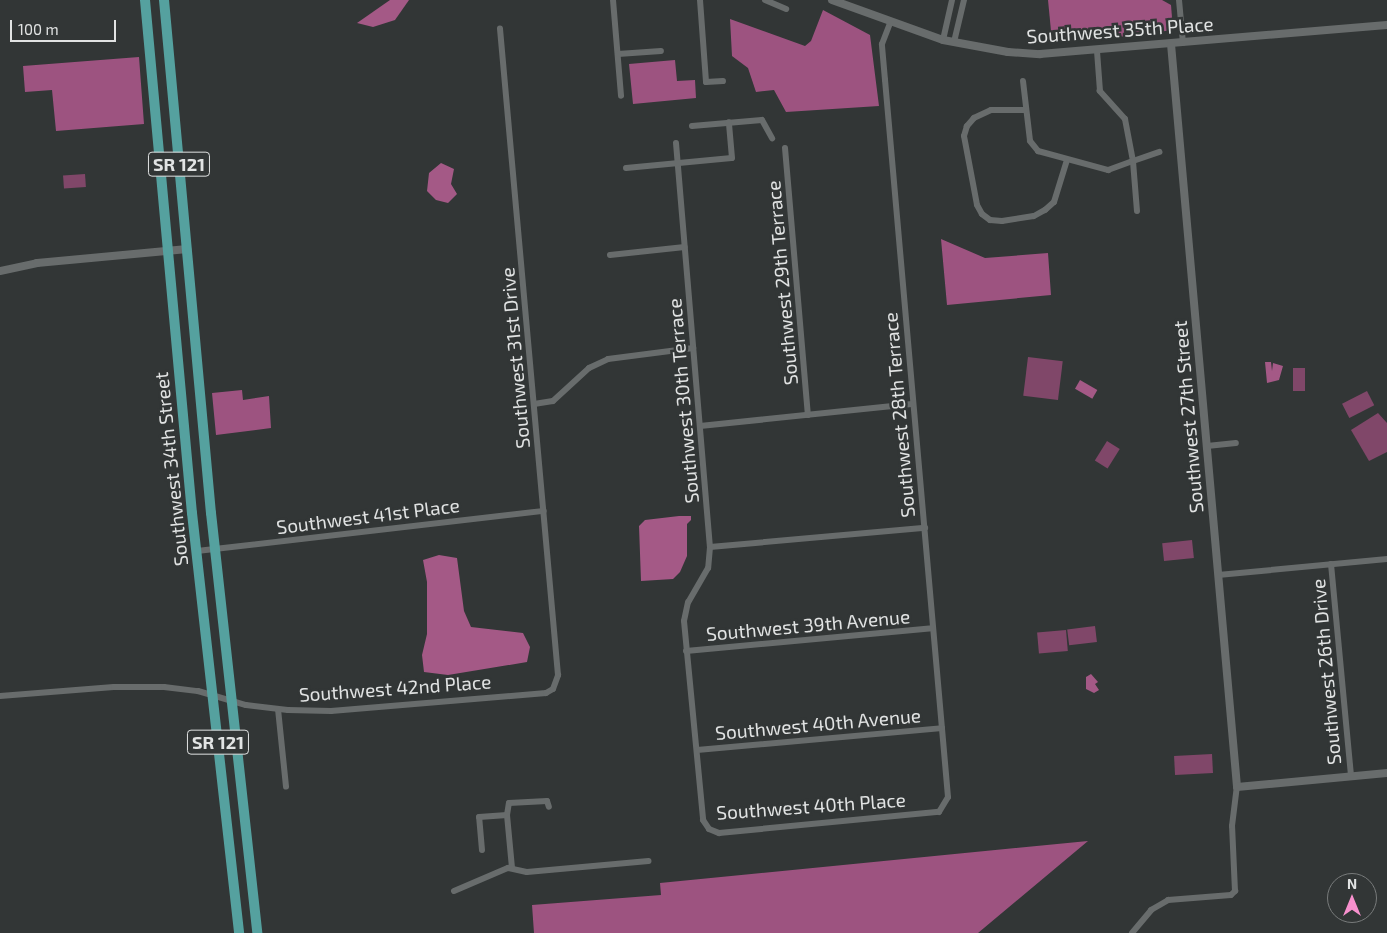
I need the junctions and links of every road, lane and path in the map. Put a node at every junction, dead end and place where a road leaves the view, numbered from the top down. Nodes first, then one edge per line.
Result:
1 (145, 0) edge
2 (614, 0) edge
3 (700, 0) edge
4 (765, 0) edge
5 (832, 0) edge
6 (952, 0) edge
7 (964, 0) edge
8 (1179, 0) edge
9 (162, 1) edge
10 (786, 9) dead end
11 (890, 23) junction
12 (1387, 25) edge
13 (500, 29) dead end
14 (943, 40) junction
15 (954, 42) junction
16 (1183, 43) junction
17 (1171, 44) junction
18 (661, 50) dead end
19 (1097, 51) junction
20 (618, 54) junction
21 (723, 81) dead end
22 (1023, 81) dead end
23 (621, 96) dead end
24 (1025, 110) junction
25 (728, 122) junction
26 (692, 126) dead end
27 (772, 138) dead end
28 (676, 142) dead end
29 (785, 148) dead end
30 (1159, 152) dead end
31 (1067, 160) junction
32 (1133, 161) junction
33 (678, 165) junction
34 (626, 168) dead end
35 (1137, 211) dead end
36 (685, 247) junction
37 (187, 249) junction
38 (168, 251) junction
39 (610, 254) dead end
40 (0, 272) edge
41 (693, 348) junction
42 (534, 404) junction
43 (912, 404) junction
44 (808, 415) junction
45 (700, 426) junction
46 (1236, 443) dead end
47 (1206, 446) junction
48 (544, 511) junction
49 (925, 528) junction
50 (710, 547) junction
51 (216, 549) junction
52 (197, 551) junction
53 (1387, 559) edge
54 (1332, 564) junction
55 (1218, 575) junction
56 (932, 628) junction
57 (686, 651) junction
58 (556, 684) joint
59 (0, 696) edge
60 (213, 696) junction
61 (232, 701) junction
62 (278, 709) junction
63 (942, 728) junction
64 (697, 750) junction
65 (1387, 773) edge
66 (1351, 776) junction
67 (1237, 786) junction
68 (286, 787) dead end
69 (945, 806) joint
70 (549, 808) dead end
71 (507, 815) junction
72 (482, 850) dead end
73 (649, 861) dead end
74 (512, 868) junction
75 (454, 891) dead end
76 (238, 933) edge
77 (257, 933) edge
78 (1132, 933) edge

1 - 38 main road, Southwest 34th Street / SR 121
2 - 20 street
3 - 21 street
4 - 10 street
5 - 11 street, Southwest 35th Place
6 - 14 street
7 - 15 street
8 - 16 street
9 - 37 main road, Southwest 34th Street / SR 121
11 - 14 street, Southwest 35th Place
11 - 43 street, Southwest 28th Terrace
12 - 16 street, Southwest 35th Place
13 - 42 street, Southwest 31st Drive
14 - 15 street, Southwest 35th Place
15 - 19 street, Southwest 35th Place
16 - 17 street, Southwest 35th Place
17 - 19 street, Southwest 35th Place
17 - 47 street, Southwest 27th Street
18 - 20 street
19 - 32 street
20 - 23 street
22 - 24 street
24 - 31 street
24 - 31 street
25 - 26 street
25 - 27 street
25 - 33 street
28 - 33 street, Southwest 30th Terrace
29 - 44 street, Southwest 29th Terrace
30 - 32 street
31 - 32 street
32 - 35 street
33 - 34 street
33 - 36 street, Southwest 30th Terrace
36 - 39 street
36 - 41 street, Southwest 30th Terrace
37 - 38 street
37 - 51 main road, Southwest 34th Street / SR 121
38 - 40 street
38 - 52 main road, Southwest 34th Street / SR 121
41 - 42 street
41 - 45 street, Southwest 30th Terrace
42 - 48 street, Southwest 31st Drive
43 - 44 street
43 - 49 street, Southwest 28th Terrace
44 - 45 street
45 - 50 street, Southwest 30th Terrace
46 - 47 street
47 - 55 street, Southwest 27th Street
48 - 51 street, Southwest 41st Place
48 - 58 street, Southwest 31st Drive
49 - 50 street
49 - 56 street, Southwest 28th Terrace
50 - 57 street, Southwest 30th Terrace
51 - 52 street, Southwest 41st Place
51 - 61 main road, Southwest 34th Street / SR 121
52 - 60 main road, Southwest 34th Street / SR 121
53 - 54 street
54 - 55 street
54 - 66 street, Southwest 26th Drive
55 - 67 street, Southwest 27th Street
56 - 57 street, Southwest 39th Avenue
56 - 63 street, Southwest 28th Terrace
57 - 64 street, Southwest 40th Place
58 - 62 street, Southwest 42nd Place
59 - 60 street, Southwest 42nd Place
60 - 61 street, Southwest 42nd Place
60 - 76 main road, Southwest 34th Street / SR 121
61 - 62 street, Southwest 42nd Place
61 - 77 main road, Southwest 34th Street / SR 121
62 - 68 street
63 - 64 street, Southwest 40th Avenue
63 - 69 street, Southwest 28th Terrace
64 - 69 street, Southwest 40th Place
65 - 66 street
66 - 67 street
67 - 78 street
70 - 71 street
71 - 72 street
71 - 74 street
73 - 74 street
74 - 75 street

